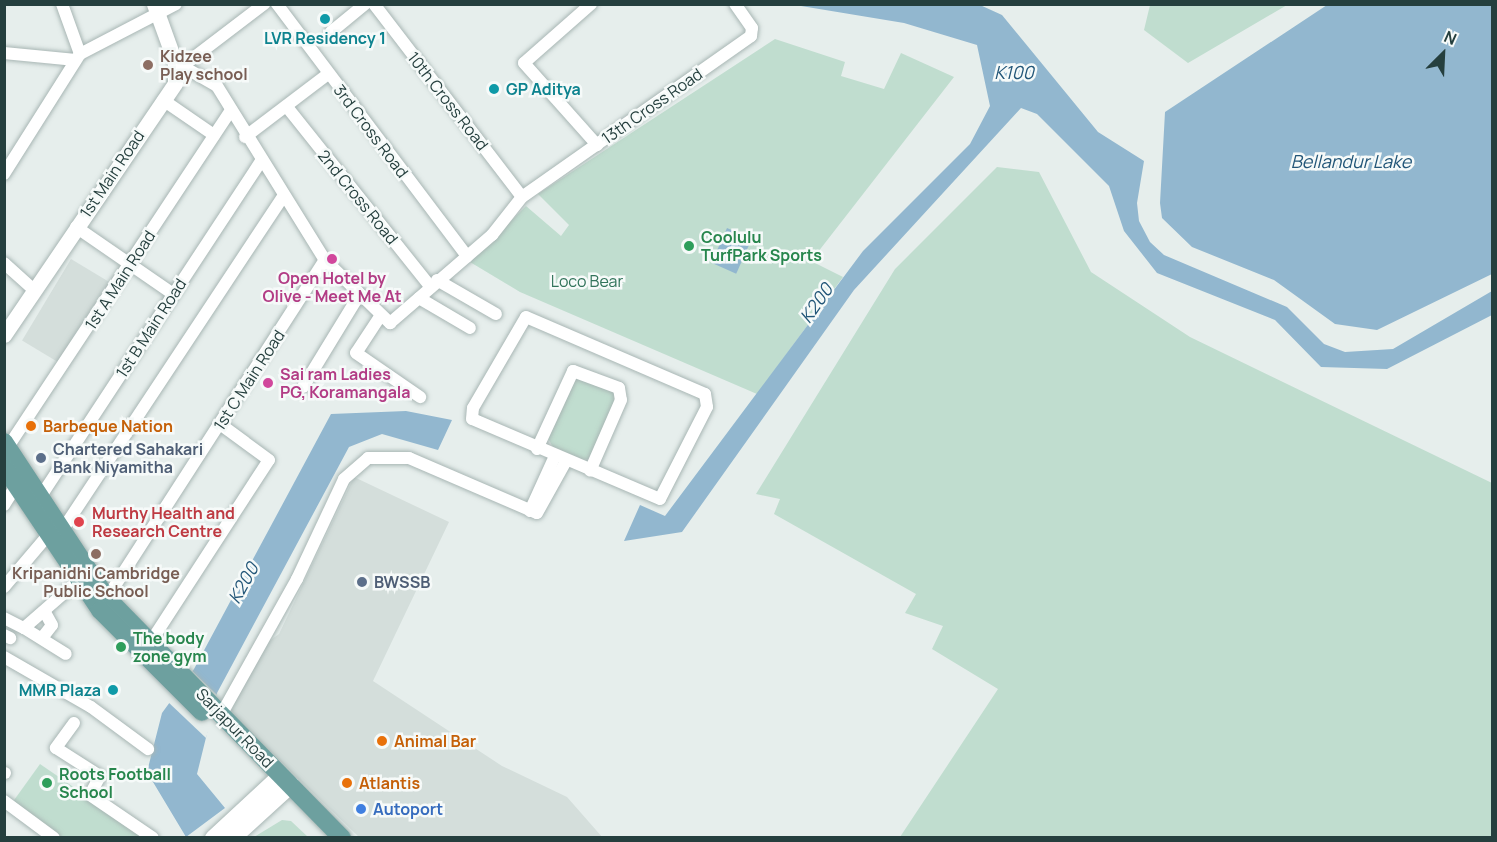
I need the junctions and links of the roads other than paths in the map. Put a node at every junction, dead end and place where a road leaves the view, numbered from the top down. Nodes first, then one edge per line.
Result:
1 (62, 4) edge
2 (176, 4) edge
3 (264, 4) edge
4 (277, 4) edge
5 (365, 4) edge
6 (374, 4) edge
7 (591, 4) edge
8 (735, 4) edge
9 (156, 10) edge
10 (331, 32) dead end
11 (4, 53) edge
12 (78, 57) junction
13 (180, 64) junction
14 (328, 74) junction
15 (163, 100) junction
16 (287, 106) junction
17 (230, 112) junction
18 (214, 135) junction
19 (245, 137) junction
20 (597, 145) junction
21 (261, 160) junction
22 (4, 174) edge
23 (283, 197) junction
24 (522, 197) junction
25 (76, 227) junction
26 (467, 256) junction
27 (324, 260) junction
28 (4, 263) edge
29 (130, 265) junction
30 (434, 283) junction
31 (33, 289) junction
32 (173, 294) junction
33 (358, 297) junction
34 (419, 298) junction
35 (496, 314) dead end
36 (381, 315) junction
37 (470, 328) dead end
38 (4, 334) edge
39 (303, 387) dead end
40 (420, 397) dead end
41 (220, 424) junction
42 (6, 445) edge
43 (537, 448) junction
44 (560, 459) junction
45 (5, 467) edge
46 (590, 471) junction
47 (17, 484) junction
48 (41, 496) junction
49 (4, 504) edge
50 (56, 531) junction
51 (8, 573) edge
52 (79, 580) junction
53 (4, 587) edge
54 (107, 598) junction
55 (46, 614) junction
56 (4, 618) edge
57 (24, 627) junction
58 (42, 638) junction
59 (150, 643) junction
60 (66, 654) dead end
61 (4, 657) edge
62 (179, 681) junction
63 (217, 716) junction
64 (74, 723) dead end
65 (148, 749) dead end
66 (281, 785) junction
67 (4, 801) edge
68 (244, 818) junction
69 (54, 837) edge
70 (153, 837) edge
71 (213, 837) edge
72 (233, 837) edge
73 (326, 837) edge
74 (342, 837) edge

1 - 12 street
2 - 9 street
3 - 13 street
4 - 14 street, 3rd Cross Road
5 - 10 street
6 - 24 street, 10th Cross Road
7 - 20 street
8 - 20 street, 13th Cross Road
9 - 12 street
9 - 13 street
11 - 12 street
12 - 22 street
13 - 15 street, 1st Main Road
13 - 17 street
14 - 16 street
14 - 26 street, 3rd Cross Road
15 - 18 street
15 - 25 street, 1st Main Road
16 - 19 street
16 - 30 street, 2nd Cross Road
17 - 18 street, 1st A Main Road
17 - 19 street
18 - 29 street, 1st A Main Road
19 - 21 street
20 - 24 street, 13th Cross Road
21 - 23 street
21 - 32 street, 1st B Main Road
23 - 27 street
23 - 50 street
24 - 26 street, 13th Cross Road
25 - 29 street
25 - 31 street, 1st Main Road
26 - 30 street, 13th Cross Road
27 - 33 street
27 - 41 street, 1st C Main Road
28 - 31 street
29 - 32 street
29 - 42 street, 1st A Main Road
30 - 34 street, 13th Cross Road
30 - 35 street
31 - 38 street, 1st Main Road
32 - 48 street, 1st B Main Road
33 - 36 street
33 - 39 street
34 - 36 street, 13th Cross Road
34 - 37 street
36 - 40 street
41 - 54 street, 1st C Main Road
41 - 59 street
42 - 48 main road, Sarjapur Road
43 - 44 street
43 - 46 street
43 - 46 street
44 - 46 street
44 - 63 street
45 - 47 main road, Sarjapur Road
47 - 49 street
47 - 50 main road, Sarjapur Road
48 - 50 main road, Sarjapur Road
50 - 51 street
50 - 52 main road, Sarjapur Road
50 - 54 main road, Sarjapur Road
51 - 53 street
52 - 55 street
52 - 62 main road, Sarjapur Road
54 - 59 main road, Sarjapur Road
55 - 57 street
55 - 58 street
56 - 57 street
57 - 58 street
58 - 60 street
59 - 62 main road, Sarjapur Road
61 - 65 street
62 - 63 main road, Sarjapur Road
63 - 66 main road, Sarjapur Road
64 - 70 street
66 - 68 main road
66 - 73 main road, Sarjapur Road
66 - 74 main road, Sarjapur Road
67 - 69 street
68 - 71 main road
68 - 72 main road

